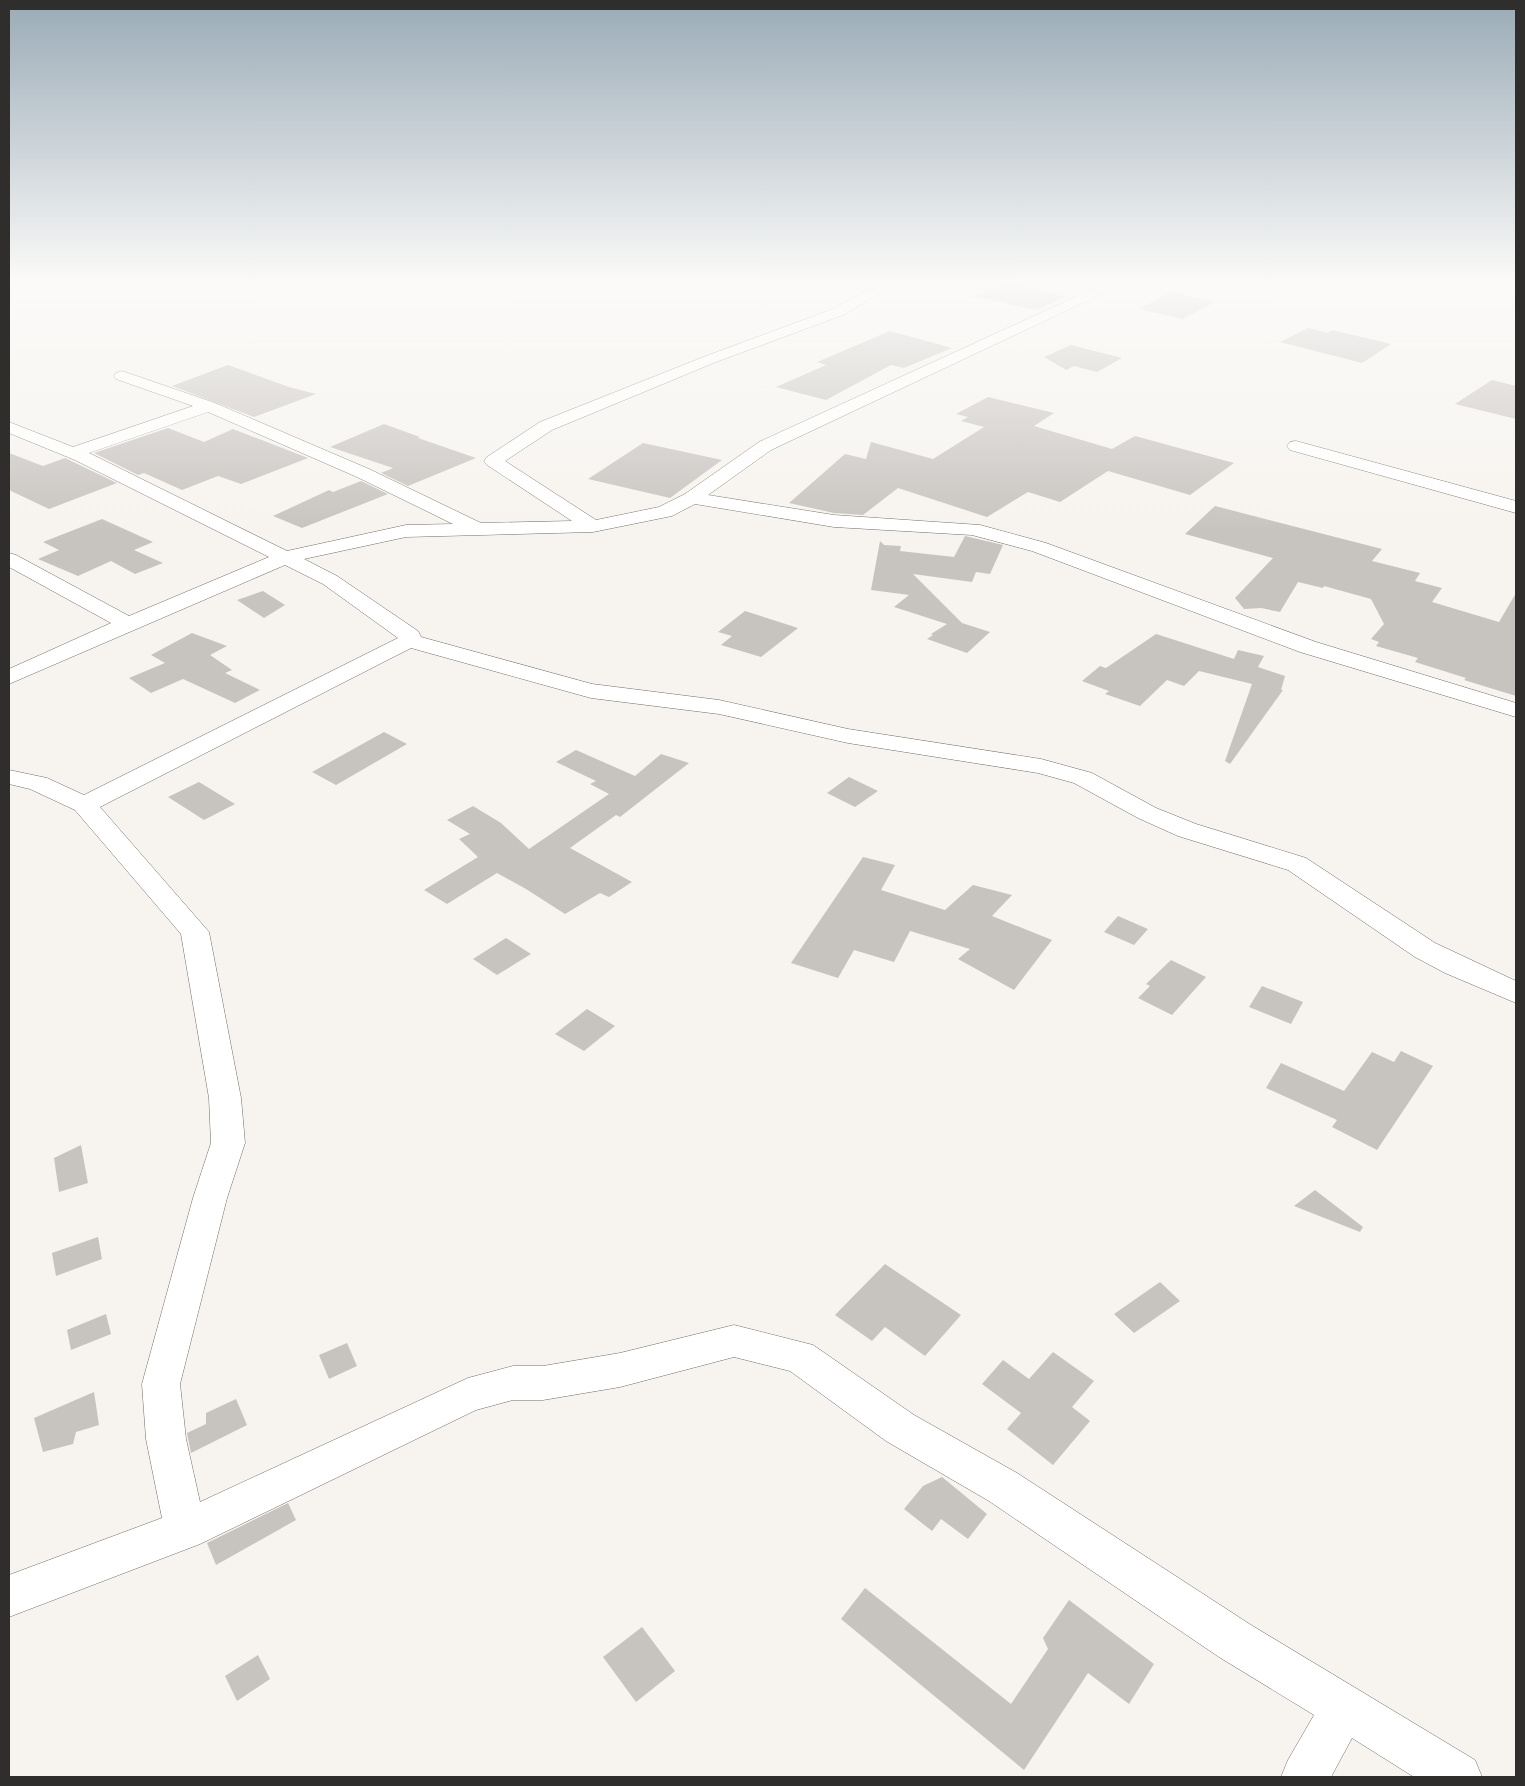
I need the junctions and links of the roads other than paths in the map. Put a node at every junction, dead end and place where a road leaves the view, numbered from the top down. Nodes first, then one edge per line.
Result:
1 (694, 365) edge
2 (940, 365) edge
3 (122, 376) dead end
4 (209, 406) junction
5 (9, 427) edge
6 (1296, 446) dead end
7 (81, 456) junction
8 (692, 498) junction
9 (1516, 507) edge
10 (594, 526) junction
11 (482, 530) junction
12 (287, 557) junction
13 (9, 559) edge
14 (128, 624) junction
15 (409, 641) junction
16 (9, 677) edge
17 (1516, 710) edge
18 (9, 777) edge
19 (84, 805) junction
20 (1516, 993) edge
21 (185, 1530) junction
22 (9, 1596) edge
23 (1344, 1706) junction
24 (1305, 1777) edge
25 (1458, 1777) edge

1 - 10 street
2 - 8 street
3 - 4 street
4 - 7 street
4 - 11 street
5 - 7 street
6 - 9 street
7 - 12 street
8 - 10 street
8 - 17 street
10 - 11 street
11 - 12 street
12 - 14 street
12 - 15 street
13 - 14 street
14 - 16 street
15 - 19 street
15 - 20 street
18 - 19 street
19 - 21 street
21 - 22 street
21 - 23 street
23 - 24 street
23 - 25 street

